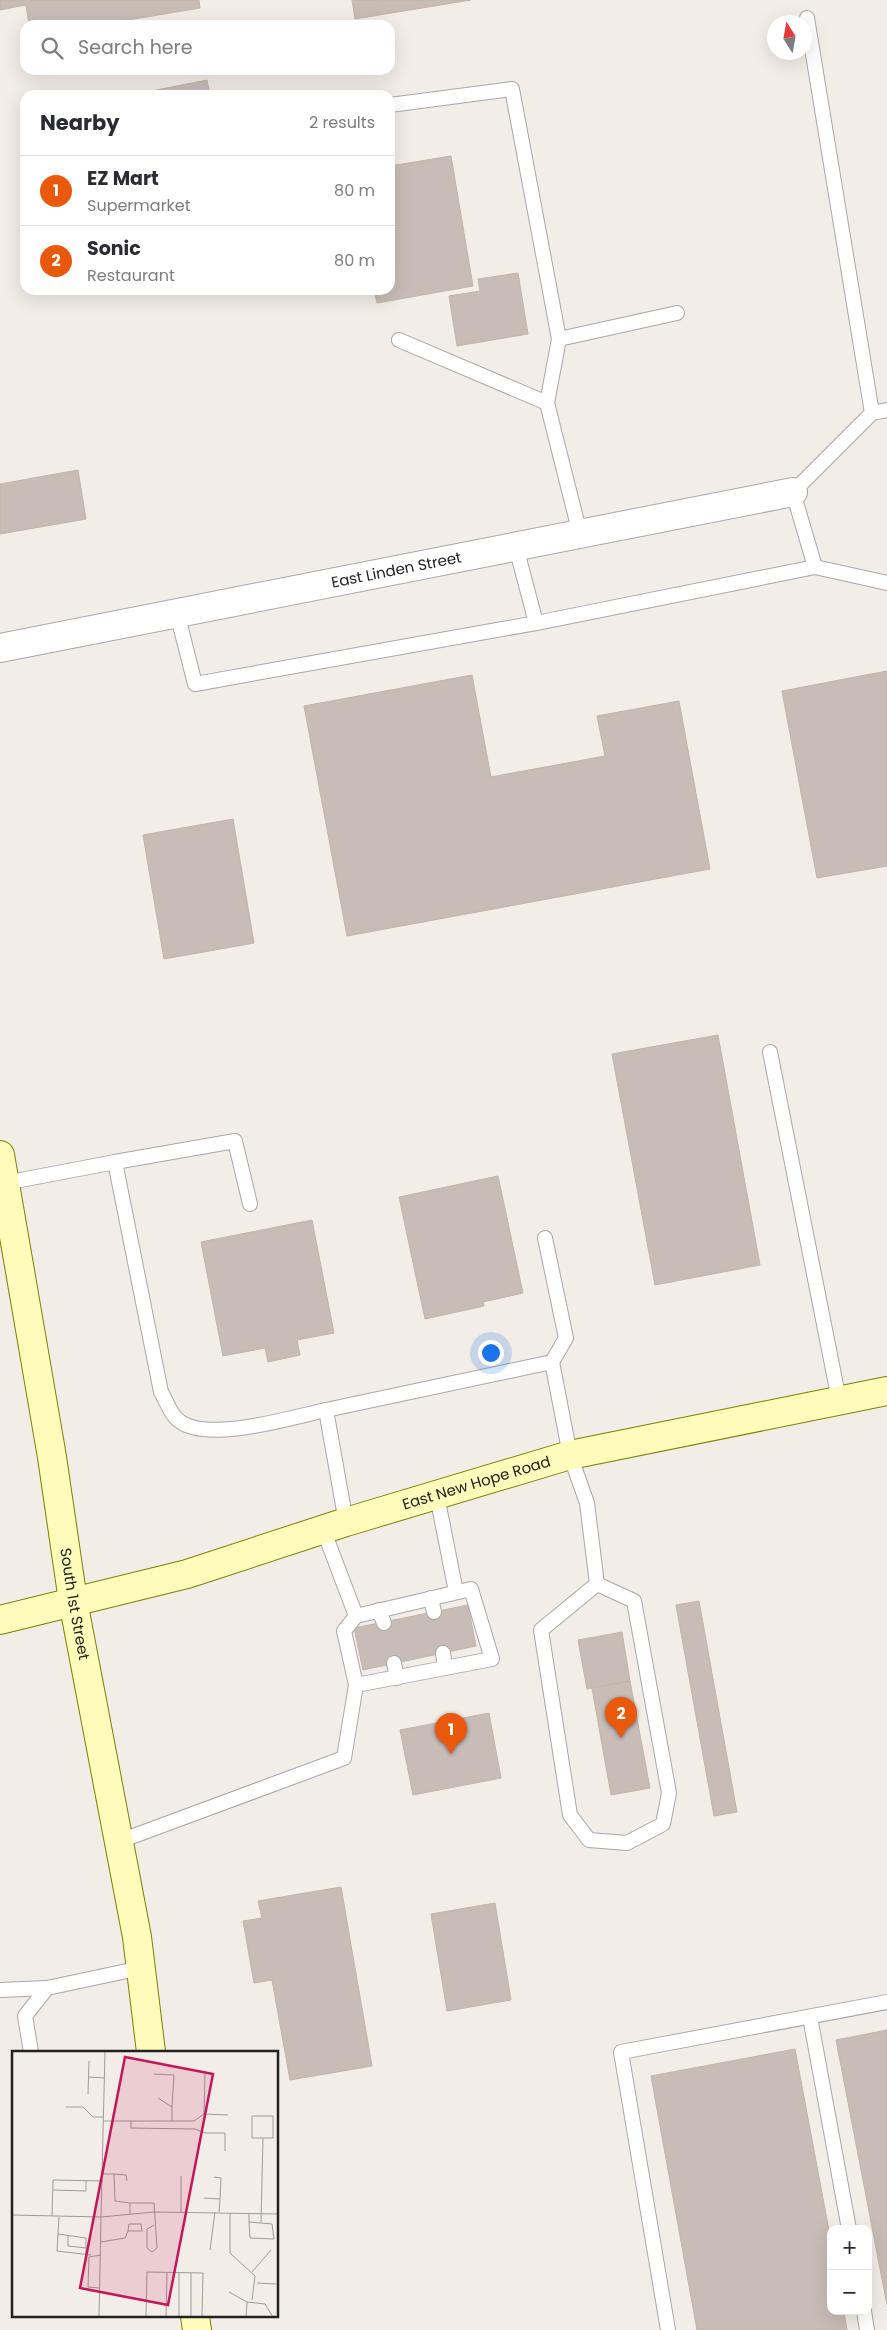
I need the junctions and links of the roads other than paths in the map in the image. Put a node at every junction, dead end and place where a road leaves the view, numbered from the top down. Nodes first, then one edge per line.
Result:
1 (812, 48) edge
2 (395, 104) edge
3 (677, 313) dead end
4 (559, 339) junction
5 (399, 340) dead end
6 (547, 404) junction
7 (887, 410) edge
8 (872, 413) junction
9 (793, 492) junction
10 (580, 534) junction
11 (516, 547) junction
12 (815, 567) junction
13 (887, 583) edge
14 (177, 613) junction
15 (536, 623) junction
16 (0, 648) edge
17 (770, 1052) dead end
18 (0, 1155) edge
19 (115, 1162) junction
20 (5, 1183) junction
21 (250, 1204) dead end
22 (545, 1238) dead end
23 (8, 1251) edge
24 (552, 1362) junction
25 (887, 1391) edge
26 (839, 1400) junction
27 (326, 1410) junction
28 (570, 1455) junction
29 (437, 1496) junction
30 (335, 1526) junction
31 (597, 1584) junction
32 (456, 1592) junction
33 (431, 1598) junction
34 (73, 1601) junction
35 (434, 1612) dead end
36 (356, 1616) junction
37 (0, 1620) edge
38 (443, 1653) dead end
39 (394, 1663) dead end
40 (445, 1668) junction
41 (398, 1678) junction
42 (356, 1685) junction
43 (120, 1840) junction
44 (141, 1968) junction
45 (47, 1988) junction
46 (0, 1990) edge
47 (887, 2002) edge
48 (810, 2017) junction
49 (31, 2051) edge
50 (151, 2051) edge
51 (847, 2225) edge
52 (865, 2315) edge
53 (668, 2330) edge
54 (867, 2330) edge

1 - 8 lane
2 - 4 lane
3 - 4 lane
4 - 6 lane
5 - 6 lane
6 - 10 lane
7 - 8 lane
8 - 9 lane
9 - 10 street, East Linden Street
9 - 12 lane
10 - 11 street, East Linden Street
11 - 14 street, East Linden Street
11 - 15 lane
12 - 13 lane
12 - 15 lane
14 - 15 lane
14 - 16 street, East Linden Street
17 - 26 lane
18 - 20 street, South 1st Street
19 - 20 lane
19 - 21 lane
19 - 27 lane
20 - 23 street, South 1st Street
22 - 24 lane
23 - 34 street, South 1st Street
24 - 27 lane
24 - 28 lane
25 - 26 street, East New Hope Road
26 - 28 street, East New Hope Road
27 - 30 lane
28 - 29 street, East New Hope Road
28 - 31 lane
29 - 30 street, East New Hope Road
29 - 32 lane
30 - 34 street, East New Hope Road
30 - 36 lane
31 - 31 lane
32 - 33 lane
32 - 40 lane
33 - 35 lane
33 - 36 lane
34 - 37 street, East New Hope Road
34 - 43 street, South 1st Street
36 - 42 lane
38 - 40 lane
39 - 41 lane
40 - 41 lane
41 - 42 lane
42 - 43 lane
43 - 44 street, South 1st Street
44 - 45 lane
44 - 50 street, South 1st Street
45 - 46 lane
45 - 49 lane
47 - 48 lane
48 - 51 lane
48 - 53 lane
52 - 54 lane

